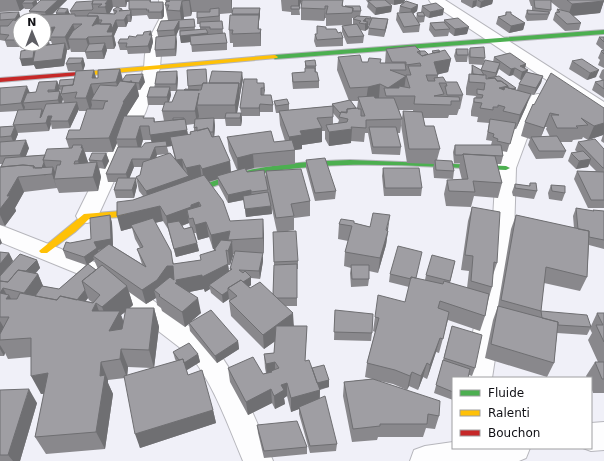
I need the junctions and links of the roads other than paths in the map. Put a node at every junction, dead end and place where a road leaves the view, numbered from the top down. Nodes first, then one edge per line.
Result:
1 (166, 0) edge
2 (436, 0) edge
3 (604, 32) edge
4 (497, 41) junction
5 (152, 68) junction
6 (550, 75) junction
7 (0, 80) edge
8 (604, 110) edge
9 (506, 168) junction
10 (173, 199) edge
11 (151, 206) edge
12 (87, 216) junction
13 (0, 233) edge
14 (44, 251) junction
15 (478, 377) edge
16 (604, 436) edge
17 (592, 437) edge
18 (503, 449) edge
19 (466, 452) edge
20 (258, 461) edge
21 (425, 461) edge

1 - 5 street
2 - 4 street
3 - 4 street
4 - 5 street
4 - 6 street
5 - 7 street
5 - 12 street
6 - 8 street
6 - 9 street
9 - 10 street
9 - 15 street
11 - 12 street
12 - 14 street
13 - 14 street
14 - 20 street
16 - 17 street
18 - 19 street
19 - 21 street

